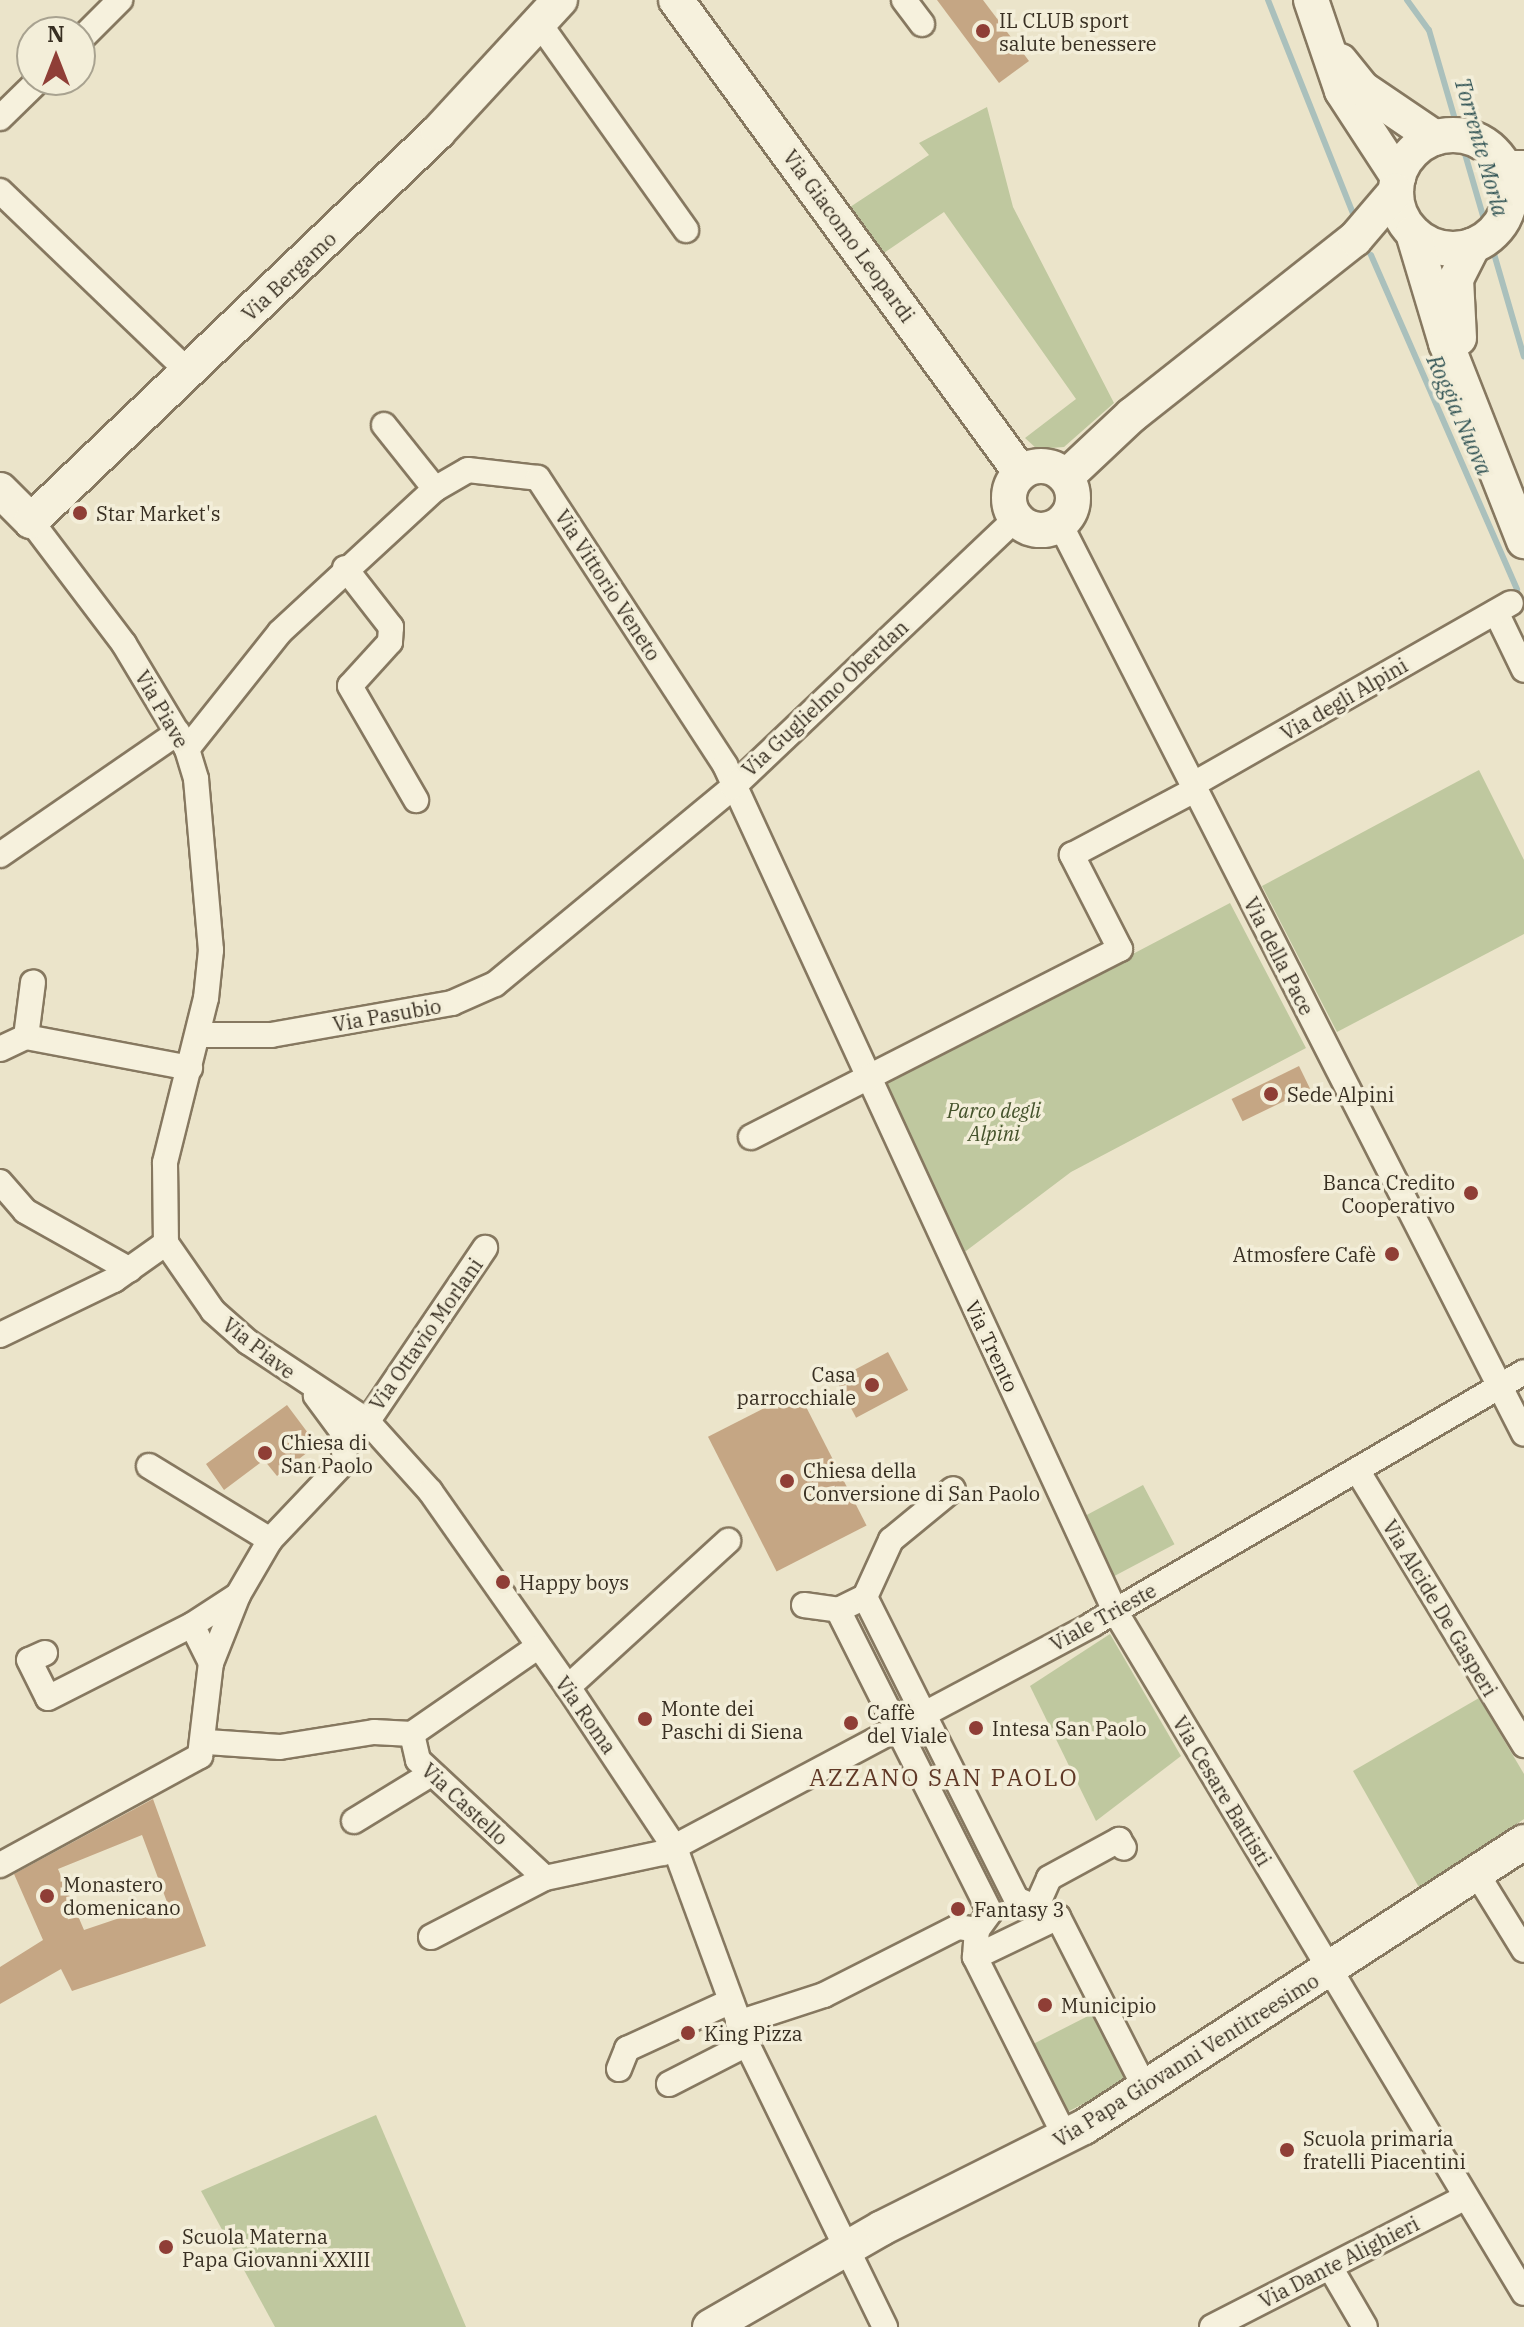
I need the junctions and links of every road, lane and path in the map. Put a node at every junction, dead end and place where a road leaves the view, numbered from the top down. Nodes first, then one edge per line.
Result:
1 (120, 0) edge
2 (676, 0) edge
3 (904, 0) edge
4 (1311, 0) edge
5 (550, 12) edge
6 (96, 24) edge
7 (922, 24) dead end
8 (1330, 49) junction
9 (23, 96) edge
10 (0, 118) edge
11 (1452, 137) junction
12 (0, 191) edge
13 (1501, 204) edge
14 (1402, 205) junction
15 (686, 230) dead end
16 (188, 371) junction
17 (1471, 414) junction
18 (384, 425) dead end
19 (1021, 473) junction
20 (1066, 477) junction
21 (435, 489) junction
22 (0, 490) edge
23 (1016, 518) junction
24 (31, 521) junction
25 (1060, 524) junction
26 (1524, 541) edge
27 (345, 568) junction
28 (1524, 670) edge
29 (183, 741) junction
30 (733, 787) junction
31 (1194, 788) junction
32 (416, 800) dead end
33 (0, 855) edge
34 (629, 872) joint
35 (33, 982) dead end
36 (198, 1035) junction
37 (26, 1037) junction
38 (0, 1049) edge
39 (190, 1068) junction
40 (869, 1081) junction
41 (751, 1137) dead end
42 (0, 1182) edge
43 (166, 1243) junction
44 (485, 1248) dead end
45 (130, 1270) junction
46 (0, 1335) edge
47 (1524, 1372) edge
48 (300, 1379) junction
49 (1498, 1387) junction
50 (366, 1420) junction
51 (1524, 1434) edge
52 (345, 1461) junction
53 (149, 1466) dead end
54 (1357, 1470) junction
55 (953, 1489) dead end
56 (270, 1540) junction
57 (728, 1541) dead end
58 (238, 1595) junction
59 (865, 1597) junction
60 (804, 1605) dead end
61 (838, 1610) junction
62 (1115, 1611) junction
63 (192, 1625) junction
64 (536, 1648) junction
65 (45, 1653) dead end
66 (211, 1663) junction
67 (568, 1687) junction
68 (923, 1715) junction
69 (897, 1729) junction
70 (412, 1734) junction
71 (207, 1742) junction
72 (1524, 1745) edge
73 (431, 1774) junction
74 (354, 1821) dead end
75 (1524, 1842) edge
76 (675, 1848) junction
77 (1124, 1848) dead end
78 (0, 1865) edge
79 (1477, 1874) junction
80 (545, 1878) junction
81 (1037, 1906) junction
82 (984, 1921) junction
83 (431, 1937) dead end
84 (1524, 1950) edge
85 (975, 1957) junction
86 (1329, 1970) junction
87 (738, 2023) junction
88 (619, 2069) dead end
89 (669, 2084) dead end
90 (1146, 2090) junction
91 (1066, 2138) junction
92 (1466, 2197) junction
93 (847, 2247) junction
94 (1330, 2267) junction
95 (1524, 2293) edge
96 (710, 2327) edge
97 (885, 2327) edge
98 (1212, 2327) edge
99 (1365, 2327) edge

1 - 6 street
2 - 19 street, Via Giacomo Leopardi
3 - 7 street
4 - 8 street
5 - 15 street, Via Bergamo
5 - 16 street, Via Bergamo
8 - 11 street
8 - 14 street
9 - 10 street
11 - 13 street
11 - 14 street
12 - 16 street
13 - 14 street
13 - 17 street
14 - 17 street
14 - 20 street
16 - 24 street, Via Bergamo
17 - 26 street
18 - 21 street
19 - 20 street
19 - 23 street
20 - 25 street
21 - 27 street, Via Vittorio Veneto
21 - 30 street, Via Vittorio Veneto
22 - 24 street, Via Piave
23 - 25 street
23 - 30 street, Via Guglielmo Oberdan
24 - 29 street, Via Piave
25 - 31 street, Via della Pace
27 - 29 street, Via Vittorio Veneto
27 - 32 street
28 - 31 street, Via degli Alpini
29 - 33 street, Via Vittorio Veneto
29 - 36 street, Via Piave
30 - 34 street, Via Guglielmo Oberdan
30 - 40 street, Via Trento
31 - 40 street
31 - 49 street, Via della Pace
34 - 36 street, Via Pasubio
35 - 37 street
36 - 39 street, Via Piave
37 - 38 street
37 - 39 street
39 - 43 street, Via Piave
40 - 41 street
40 - 62 street, Via Trento
42 - 45 street
43 - 45 street
43 - 48 street, Via Piave
44 - 50 street, Via Ottavio Morlani
45 - 46 street
47 - 49 street, Viale Trieste
48 - 50 street, Via Piave
48 - 52 street
49 - 51 street, Via della Pace
49 - 54 street, Viale Trieste
50 - 52 street, Via Ottavio Morlani
50 - 64 street, Via Roma
52 - 56 street, Via Ottavio Morlani
53 - 56 street
54 - 62 street, Viale Trieste
54 - 72 street, Via Alcide De Gasperi
55 - 59 street
56 - 58 street, Via Ottavio Morlani
57 - 67 street
58 - 63 street
58 - 66 street, Via Ottavio Morlani
59 - 61 street
59 - 68 street
60 - 61 street
61 - 69 street
62 - 68 street, Viale Trieste
62 - 86 street, Via Cesare Battisti
63 - 65 street
63 - 66 street
64 - 67 street, Via Roma
64 - 70 street
66 - 71 street
67 - 76 street, Via Roma
68 - 69 street, Viale Trieste
68 - 81 street
69 - 76 street, Viale Trieste
69 - 82 street
70 - 71 street
70 - 73 street, Via Castello
71 - 78 street
73 - 74 street
73 - 80 street, Via Castello
75 - 79 street, Via Papa Giovanni Ventitreesimo
76 - 80 street
76 - 87 street, Via Roma
77 - 81 street
79 - 84 street
79 - 86 street, Via Papa Giovanni Ventitreesimo
80 - 83 street
81 - 82 street
81 - 85 street
81 - 90 street
82 - 85 street
82 - 87 street
85 - 91 street
86 - 90 street, Via Papa Giovanni Ventitreesimo
86 - 92 street, Via Cesare Battisti
87 - 88 street
87 - 89 street
87 - 93 street, Via Roma
90 - 91 street, Via Papa Giovanni Ventitreesimo
91 - 93 street, Via Papa Giovanni Ventitreesimo
92 - 94 street, Via Dante Alighieri
92 - 95 street, Via Cesare Battisti
93 - 96 street, Via Papa Giovanni Ventitreesimo
93 - 97 street, Via Roma
94 - 98 street, Via Dante Alighieri
94 - 99 street

